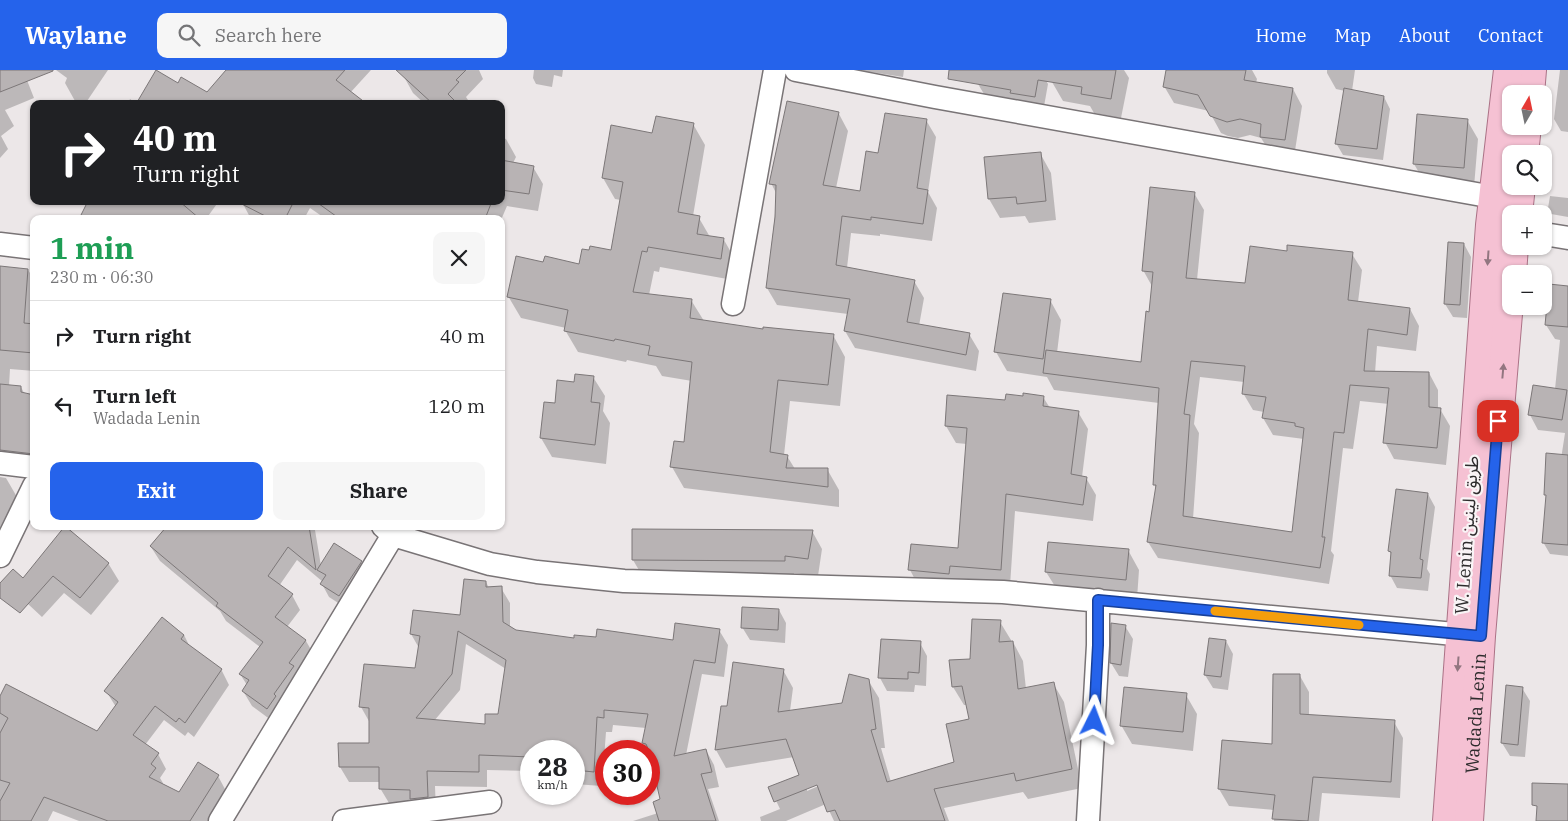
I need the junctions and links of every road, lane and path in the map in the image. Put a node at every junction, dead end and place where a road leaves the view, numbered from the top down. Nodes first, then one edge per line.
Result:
1 (775, 70) edge
2 (796, 70) edge
3 (1508, 70) edge
4 (1532, 70) edge
5 (1531, 85) edge
6 (1513, 200) edge
7 (1501, 227) edge
8 (1552, 235) edge
9 (1568, 238) edge
10 (0, 244) edge
11 (30, 248) edge
12 (733, 304) dead end
13 (1504, 315) edge
14 (1489, 400) junction
15 (0, 463) edge
16 (30, 467) edge
17 (30, 494) edge
18 (388, 531) edge
19 (0, 556) edge
20 (1098, 600) junction
21 (1470, 635) junction
22 (490, 802) dead end
23 (220, 821) edge
24 (344, 821) edge
25 (1088, 821) edge
26 (1447, 821) edge
27 (1469, 821) edge

1 - 12 street
2 - 6 street
3 - 6 main road
4 - 5 main road
6 - 7 main road
7 -> 14 main road
8 - 9 street
10 - 11 street
14 -> 13 main road, Wadada Lenin
14 - 21 main road, Wadada Lenin
15 - 16 street
17 - 19 street
18 - 20 street
18 - 23 street
20 - 21 street
20 - 25 street
21 -> 26 main road, W. Lenin طريق لينين
21 - 27 main road, Wadada Lenin
22 - 24 street

